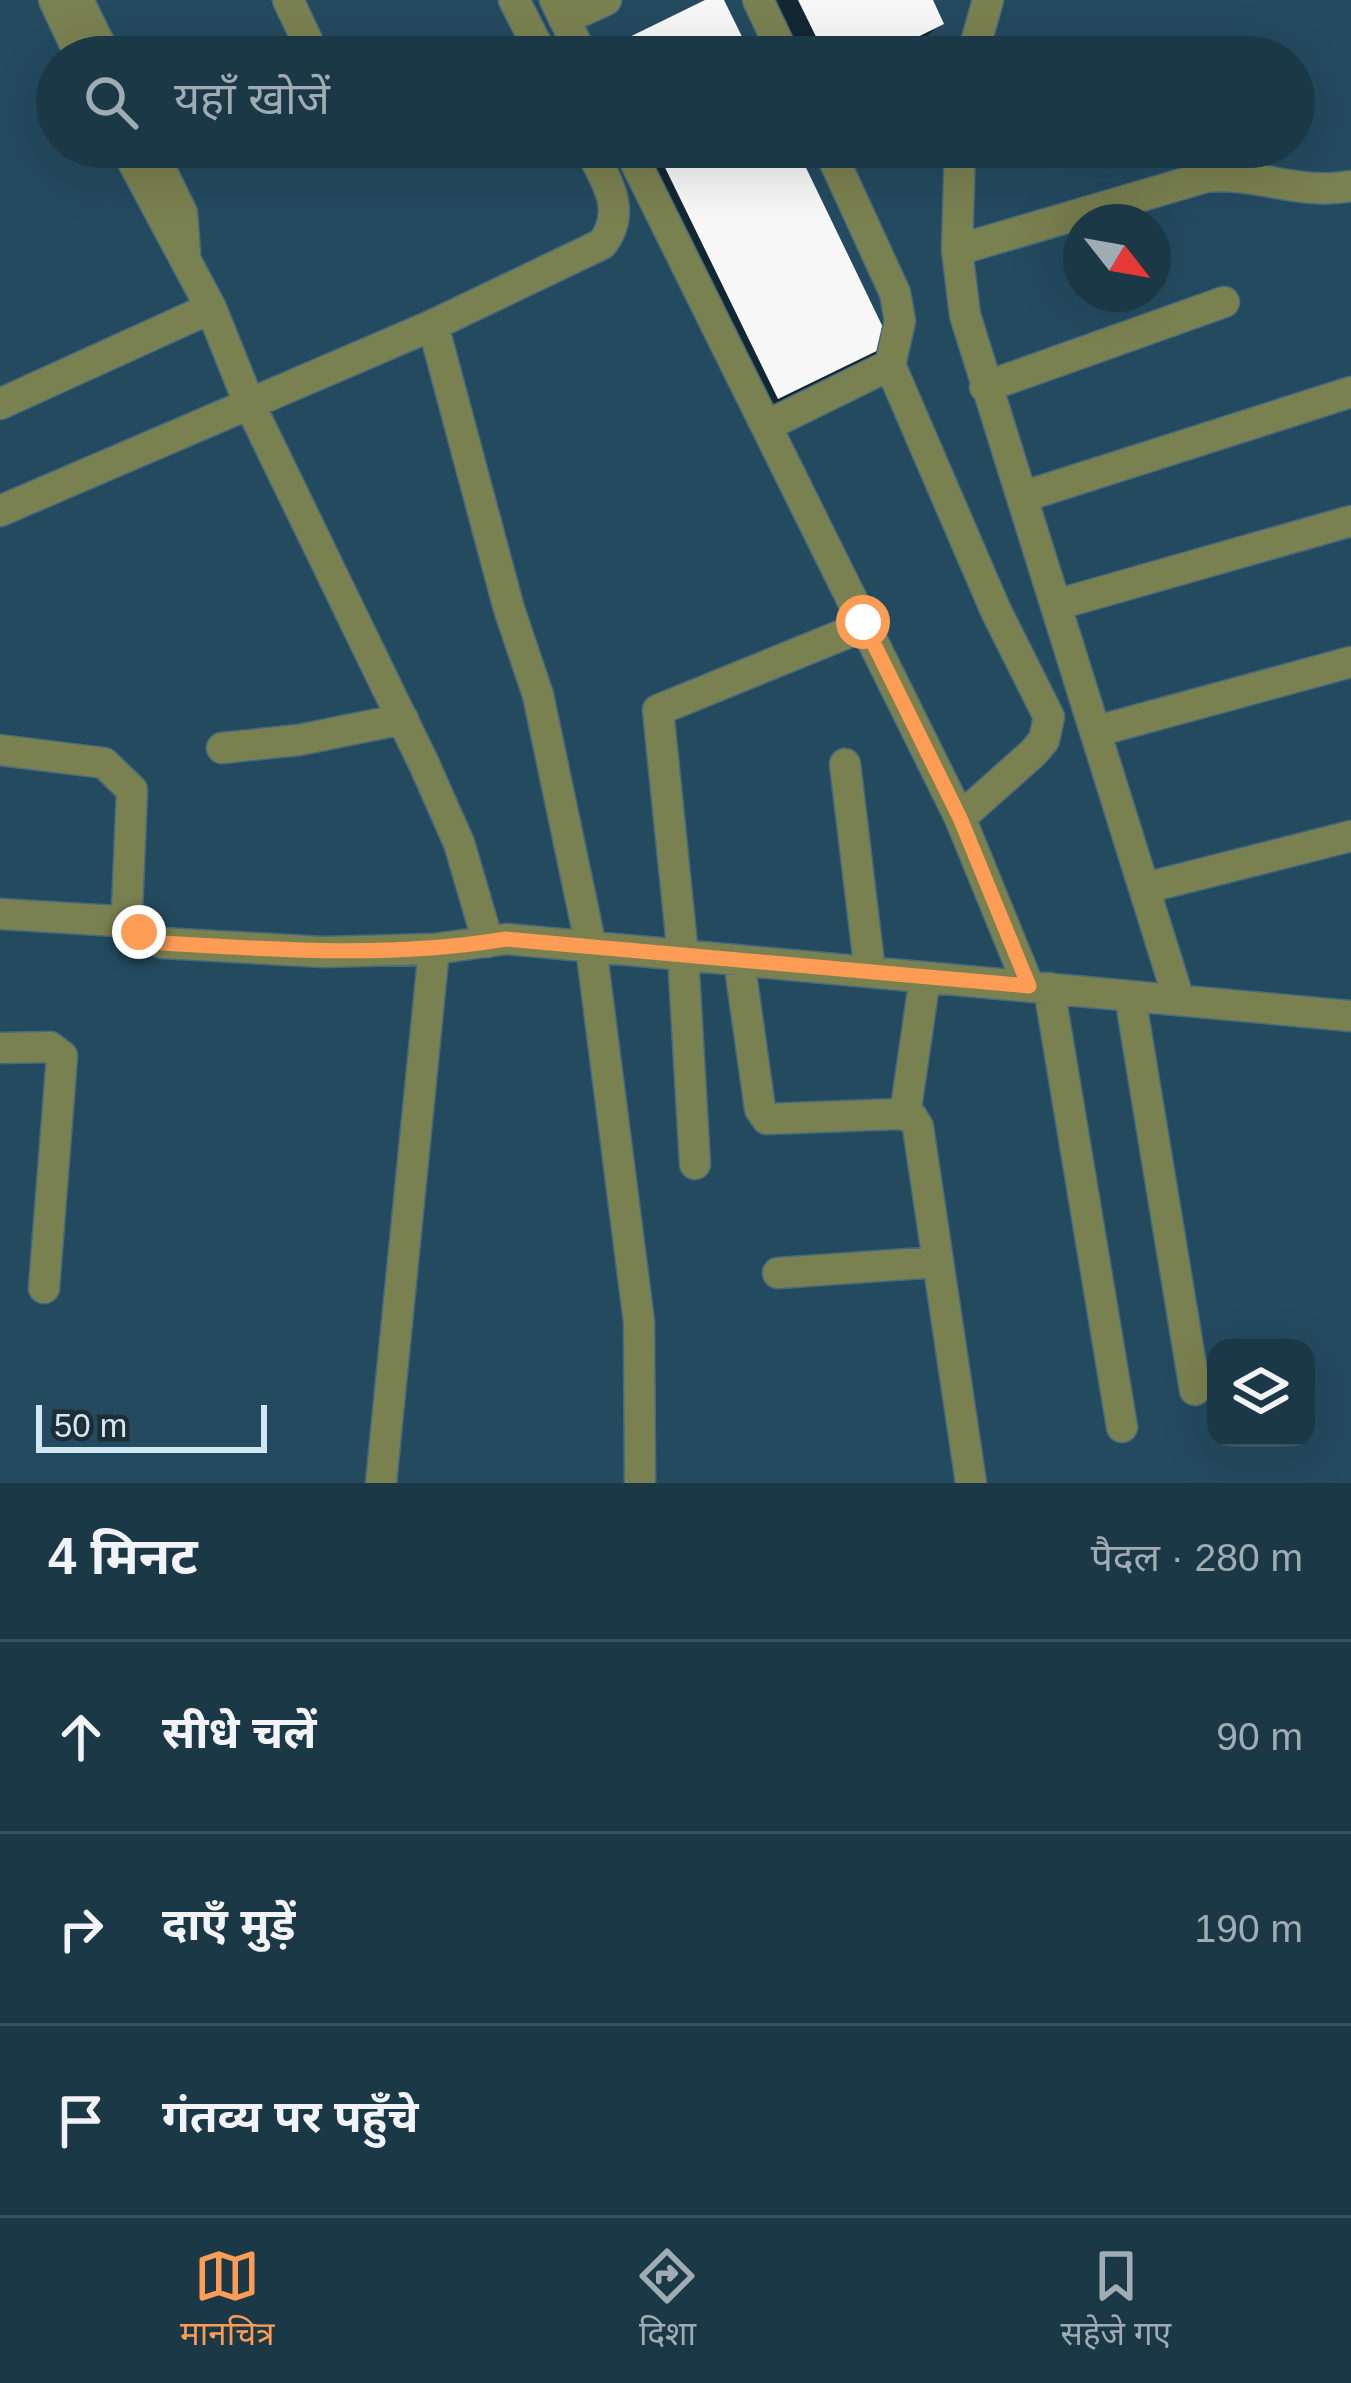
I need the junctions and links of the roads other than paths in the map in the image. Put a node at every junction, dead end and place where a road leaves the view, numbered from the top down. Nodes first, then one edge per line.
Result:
1 (54, 0) edge
2 (78, 0) edge
3 (288, 0) edge
4 (514, 0) edge
5 (606, 0) edge
6 (758, 0) edge
7 (988, 0) edge
8 (559, 10) edge
9 (71, 36) edge
10 (96, 36) edge
11 (305, 36) edge
12 (532, 36) edge
13 (775, 36) edge
14 (978, 36) edge
15 (135, 168) edge
16 (160, 168) edge
17 (599, 168) edge
18 (638, 168) edge
19 (838, 168) edge
20 (959, 168) edge
21 (1351, 186) edge
22 (957, 250) junction
23 (185, 258) junction
24 (1224, 302) dead end
25 (211, 308) junction
26 (433, 325) junction
27 (890, 365) junction
28 (985, 388) junction
29 (1351, 392) edge
30 (249, 403) junction
31 (0, 404) edge
32 (766, 425) junction
33 (1022, 497) junction
34 (0, 511) edge
35 (1351, 521) edge
36 (1059, 604) junction
37 (851, 632) dead end
38 (1351, 662) edge
39 (403, 719) junction
40 (1097, 731) junction
41 (222, 748) dead end
42 (0, 750) edge
43 (845, 764) dead end
44 (960, 818) junction
45 (1351, 836) edge
46 (1145, 888) junction
47 (0, 914) edge
48 (134, 922) junction
49 (488, 942) junction
50 (591, 946) junction
51 (434, 949) junction
52 (683, 955) junction
53 (739, 960) junction
54 (870, 972) junction
55 (926, 977) junction
56 (1039, 987) junction
57 (1130, 996) junction
58 (1179, 1000) junction
59 (1351, 1016) edge
60 (0, 1048) edge
61 (905, 1115) junction
62 (695, 1164) dead end
63 (938, 1262) junction
64 (778, 1273) dead end
65 (44, 1288) dead end
66 (1195, 1390) dead end
67 (1122, 1427) dead end
68 (381, 1483) edge
69 (640, 1483) edge
70 (971, 1483) edge

1 - 9 street
2 - 10 street
3 - 11 street
4 - 12 street
5 - 8 street
6 - 13 street
7 - 14 street
15 - 23 street
16 - 23 street
17 - 26 street
18 - 32 street
19 - 27 street
20 - 22 street
21 - 22 street
22 - 28 street
23 - 25 street
24 - 28 street
25 - 30 street
25 - 31 street
26 - 30 street
26 - 50 street
27 - 32 street
27 - 44 street
28 - 33 street
29 - 33 street
30 - 34 street
30 - 39 street
32 - 44 street
33 - 36 street
35 - 36 street
36 - 40 street
37 - 52 street
38 - 40 street
39 - 41 street
39 - 49 street
40 - 46 street
42 - 48 street
43 - 54 street
44 - 56 street
45 - 46 street
46 - 58 street
47 - 48 street
48 - 51 street
49 - 50 street
49 - 51 street
50 - 52 street
50 - 69 street
51 - 68 street
52 - 53 street
52 - 62 street
53 - 54 street
53 - 61 street
54 - 55 street
55 - 56 street
55 - 61 street
56 - 57 street
56 - 67 street
57 - 58 street
57 - 66 street
58 - 59 street
60 - 65 street
61 - 63 street
63 - 64 street
63 - 70 street

